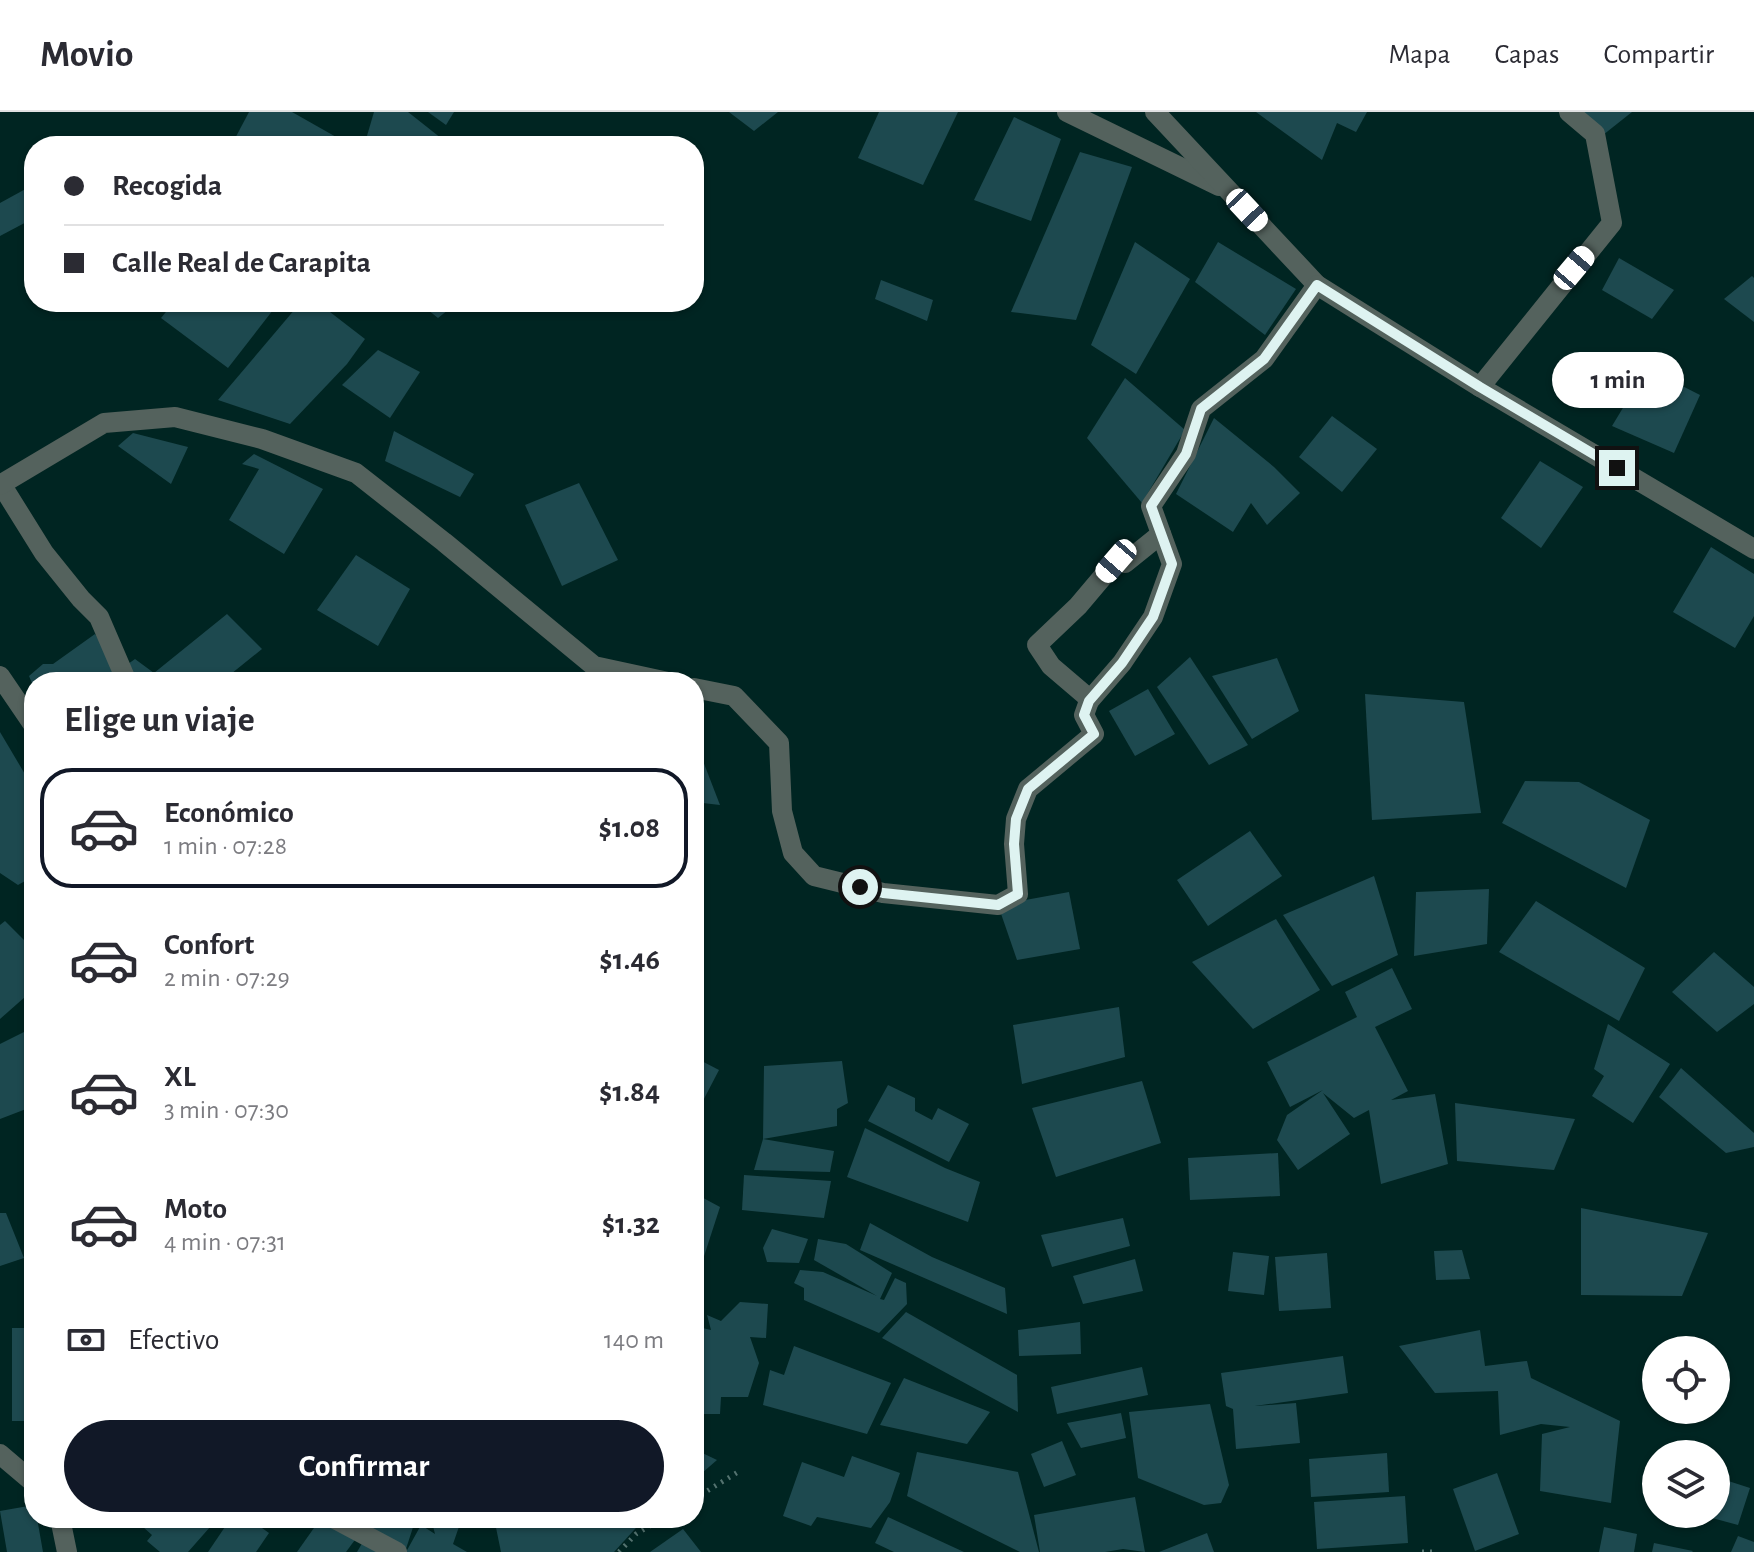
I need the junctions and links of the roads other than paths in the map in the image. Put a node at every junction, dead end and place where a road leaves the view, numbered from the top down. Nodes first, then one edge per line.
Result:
1 (1067, 112) edge
2 (1155, 112) edge
3 (1569, 112) edge
4 (1229, 191) junction
5 (1317, 285) junction
6 (1480, 387) junction
7 (1, 485) edge
8 (1161, 534) junction
9 (1754, 549) edge
10 (123, 672) edge
11 (622, 672) edge
12 (0, 676) edge
13 (704, 690) edge
14 (1089, 701) junction
15 (24, 711) edge
16 (0, 1454) edge
17 (24, 1474) edge
18 (62, 1528) edge
19 (352, 1528) edge
20 (67, 1552) edge
21 (397, 1552) edge

1 - 4 street
2 - 4 street
3 - 6 street
4 - 5 street
5 - 6 street
5 - 8 street
6 - 9 street
7 - 10 street
7 - 11 street
8 - 14 street
8 - 14 street
12 - 15 street
13 - 14 street
16 - 17 street
18 - 20 street
19 - 21 street

